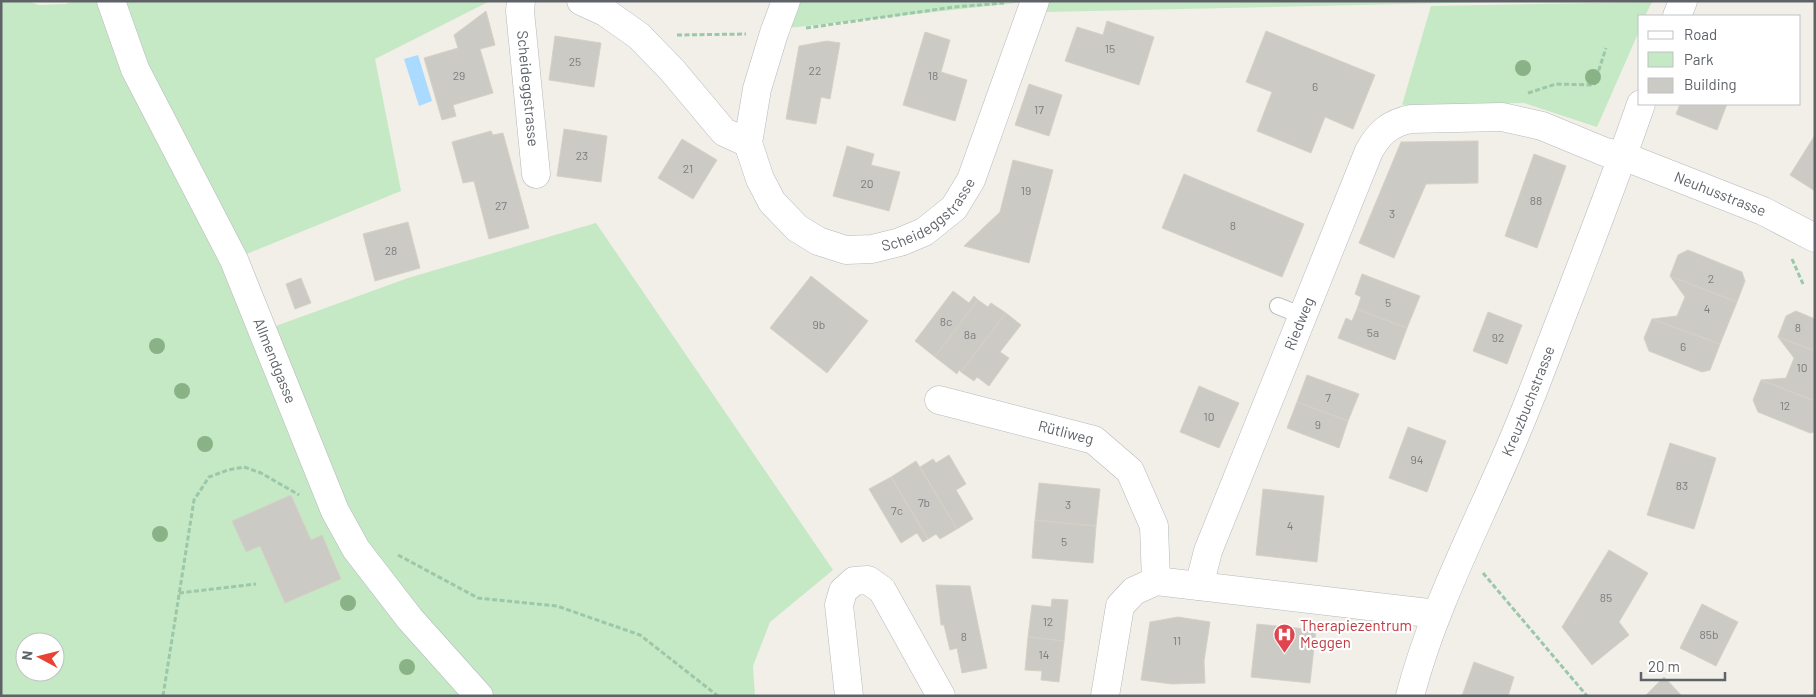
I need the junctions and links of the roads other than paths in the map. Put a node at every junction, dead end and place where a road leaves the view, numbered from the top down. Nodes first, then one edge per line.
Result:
1 (111, 1) edge
2 (521, 1) edge
3 (581, 1) edge
4 (786, 1) edge
5 (1035, 1) edge
6 (1683, 1) edge
7 (1677, 15) edge
8 (1641, 105) edge
9 (748, 143) junction
10 (1623, 156) junction
11 (536, 174) dead end
12 (1815, 238) edge
13 (1278, 306) dead end
14 (1303, 316) junction
15 (939, 400) dead end
16 (1156, 581) junction
17 (1199, 586) junction
18 (1437, 614) junction
19 (479, 696) edge
20 (849, 696) edge
21 (941, 696) edge
22 (1105, 696) edge
23 (1410, 696) edge

1 - 19 street, Allmendgasse
2 - 11 street, Scheideggstrasse
3 - 9 street
4 - 9 street, Scheideggstrasse
5 - 9 street, Scheideggstrasse
6 - 7 street
8 - 10 street, Kreuzbuchstrasse
10 - 12 street, Neuhusstrasse
10 - 14 street, Riedweg
10 - 18 street, Kreuzbuchstrasse
13 - 14 lane
14 - 17 street, Riedweg
15 - 16 street, Rütliweg
16 - 17 street
16 - 22 street
17 - 18 street
18 - 23 street, Kreuzbuchstrasse
20 - 21 street

